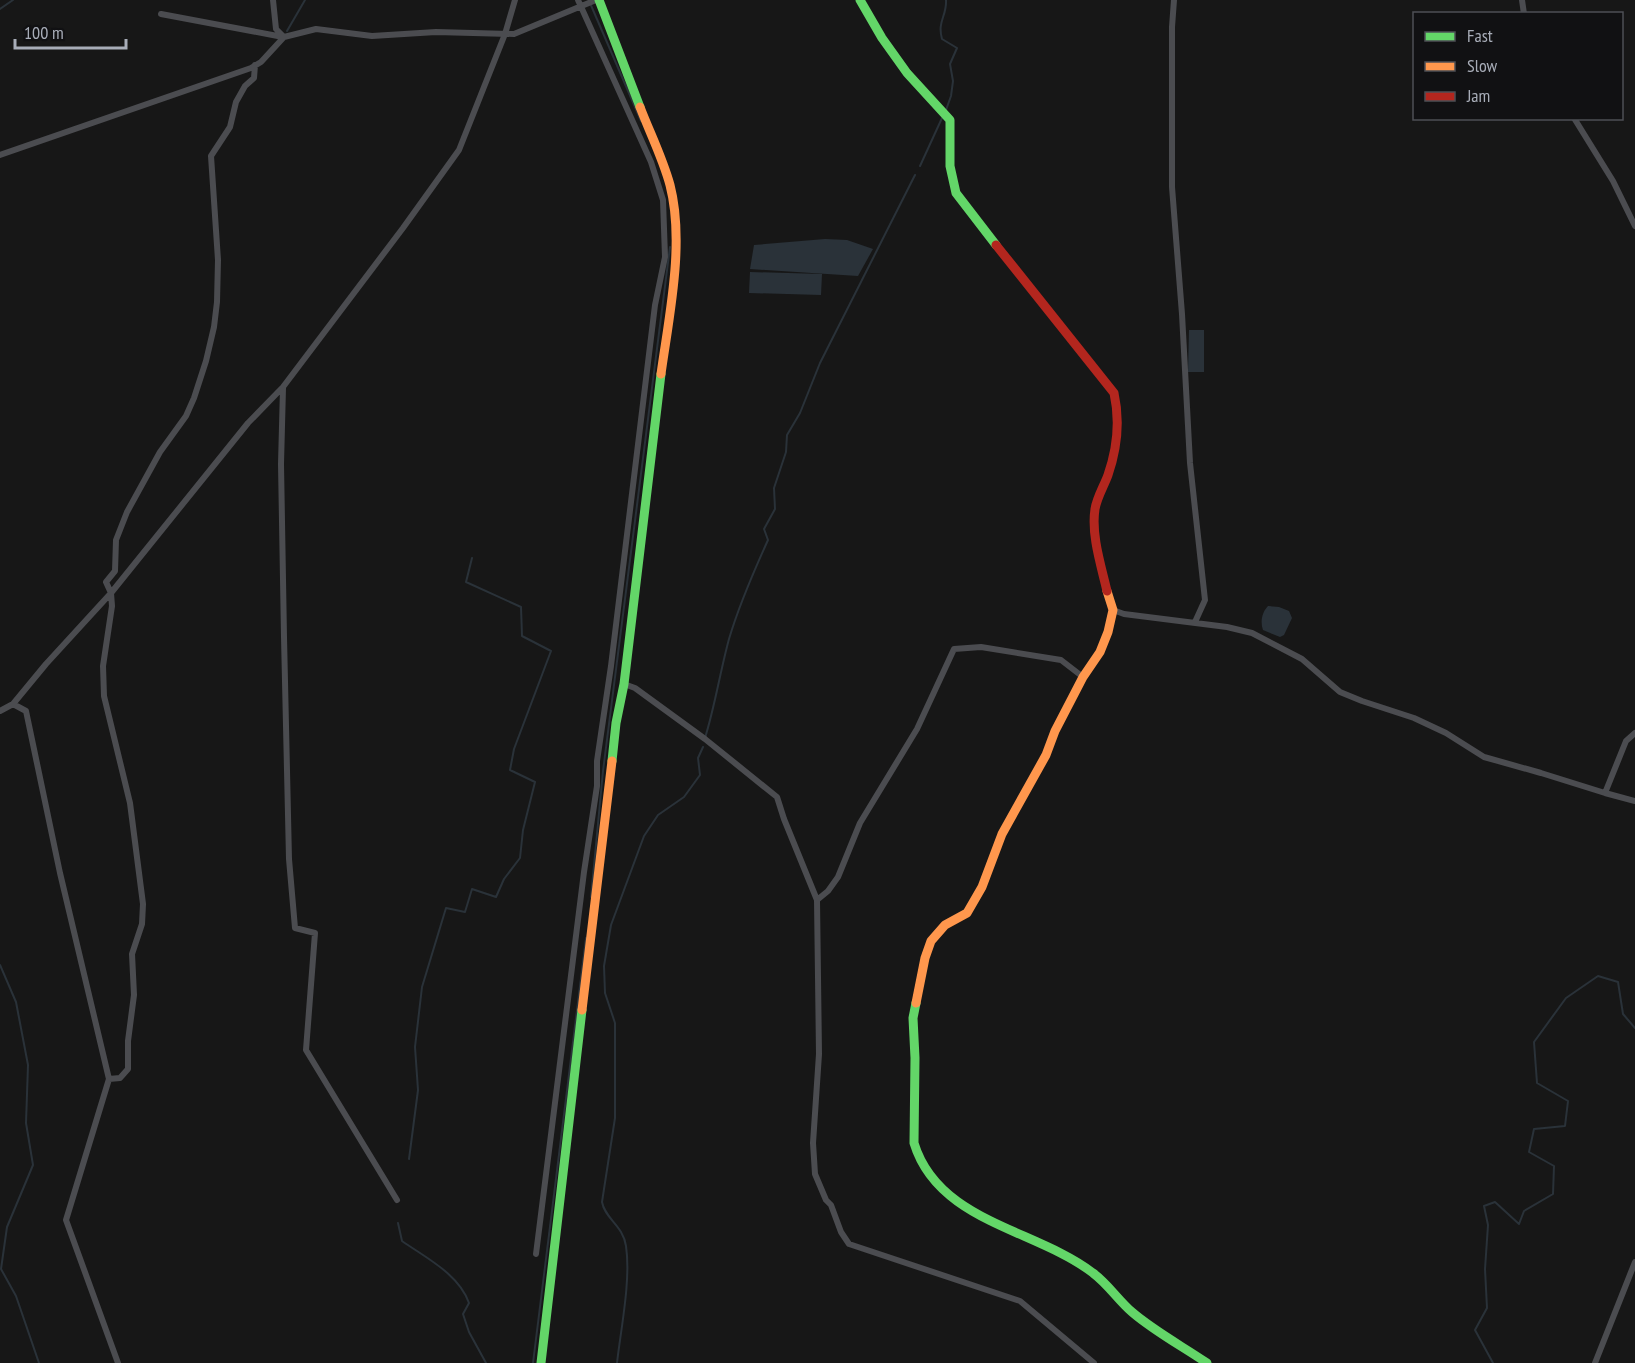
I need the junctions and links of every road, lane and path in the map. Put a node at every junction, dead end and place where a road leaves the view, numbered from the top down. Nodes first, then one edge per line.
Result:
1 (273, 0) edge
2 (515, 0) edge
3 (578, 0) edge
4 (597, 0) edge
5 (860, 0) edge
6 (1174, 0) edge
7 (583, 7) junction
8 (161, 14) dead end
9 (505, 34) junction
10 (284, 37) junction
11 (255, 65) junction
12 (1575, 120) edge
13 (0, 155) edge
14 (1635, 226) edge
15 (283, 387) junction
16 (111, 593) junction
17 (1113, 610) junction
18 (1195, 622) junction
19 (1083, 677) junction
20 (624, 684) junction
21 (13, 704) junction
22 (0, 711) edge
23 (1635, 733) edge
24 (1605, 794) junction
25 (1635, 801) edge
26 (817, 900) junction
27 (109, 1079) junction
28 (397, 1200) dead end
29 (536, 1254) dead end
30 (1635, 1262) edge
31 (118, 1363) edge
32 (541, 1363) edge
33 (1095, 1363) edge
34 (1207, 1363) edge
35 (1595, 1363) edge

1 - 10 street
2 - 9 street
3 - 7 street
4 - 7 street
4 - 20 street
5 - 17 street
6 - 18 street
7 - 9 street
7 - 29 street
8 - 10 street
9 - 10 street
9 - 15 street
10 - 11 street
11 - 13 street
11 - 16 street
12 - 14 street
15 - 16 street
15 - 28 street
16 - 21 street
16 - 27 street
17 - 18 street
17 - 19 street
18 - 24 street
19 - 26 street
19 - 34 street
20 - 26 street
20 - 32 street
21 - 22 street
21 - 27 street
23 - 24 street
24 - 25 street
26 - 33 street
27 - 31 street
30 - 35 street

